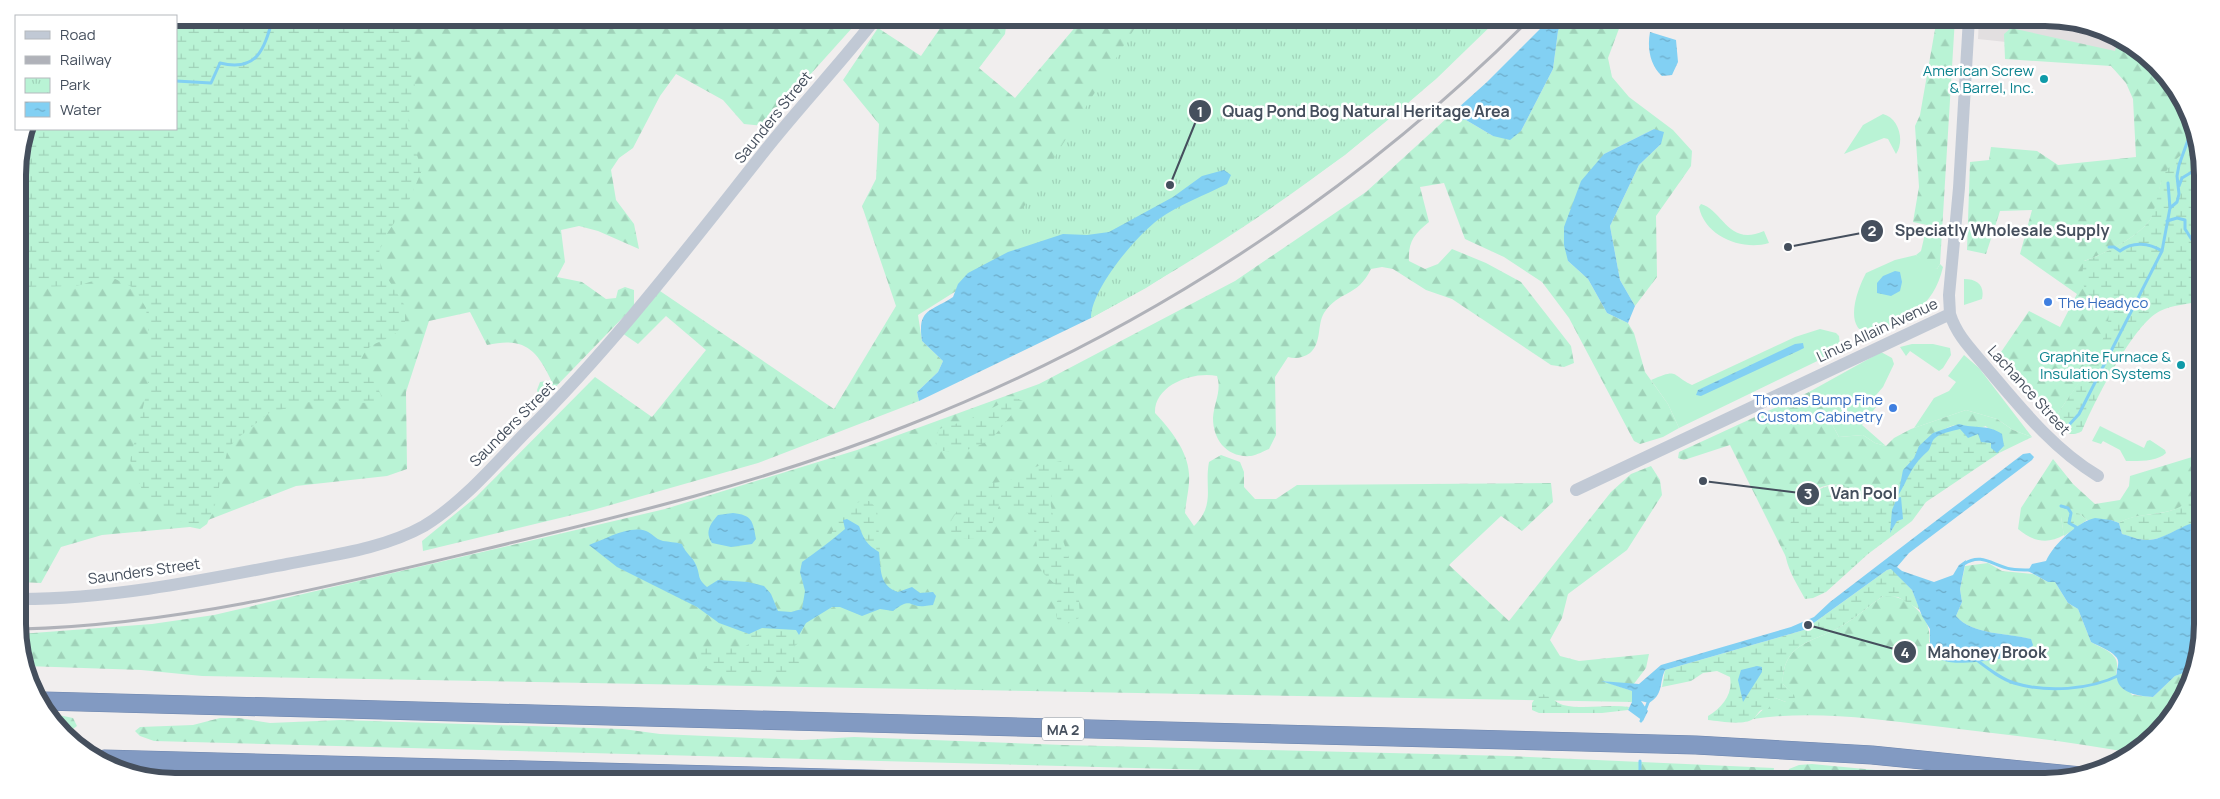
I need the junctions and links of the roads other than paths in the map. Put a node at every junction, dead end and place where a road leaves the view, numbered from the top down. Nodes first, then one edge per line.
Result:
1 (869, 26) edge
2 (1969, 26) edge
3 (1950, 314) junction
4 (2098, 476) dead end
5 (1576, 490) dead end
6 (26, 599) edge
7 (48, 701) edge
8 (115, 759) edge
9 (2043, 772) edge
10 (628, 773) edge

1 - 6 street, Saunders Street
2 - 3 street, Linus Allain Avenue
3 - 4 street, Lachance Street
3 - 5 street, Linus Allain Avenue
7 - 9 highway, MA 2
8 - 10 highway

